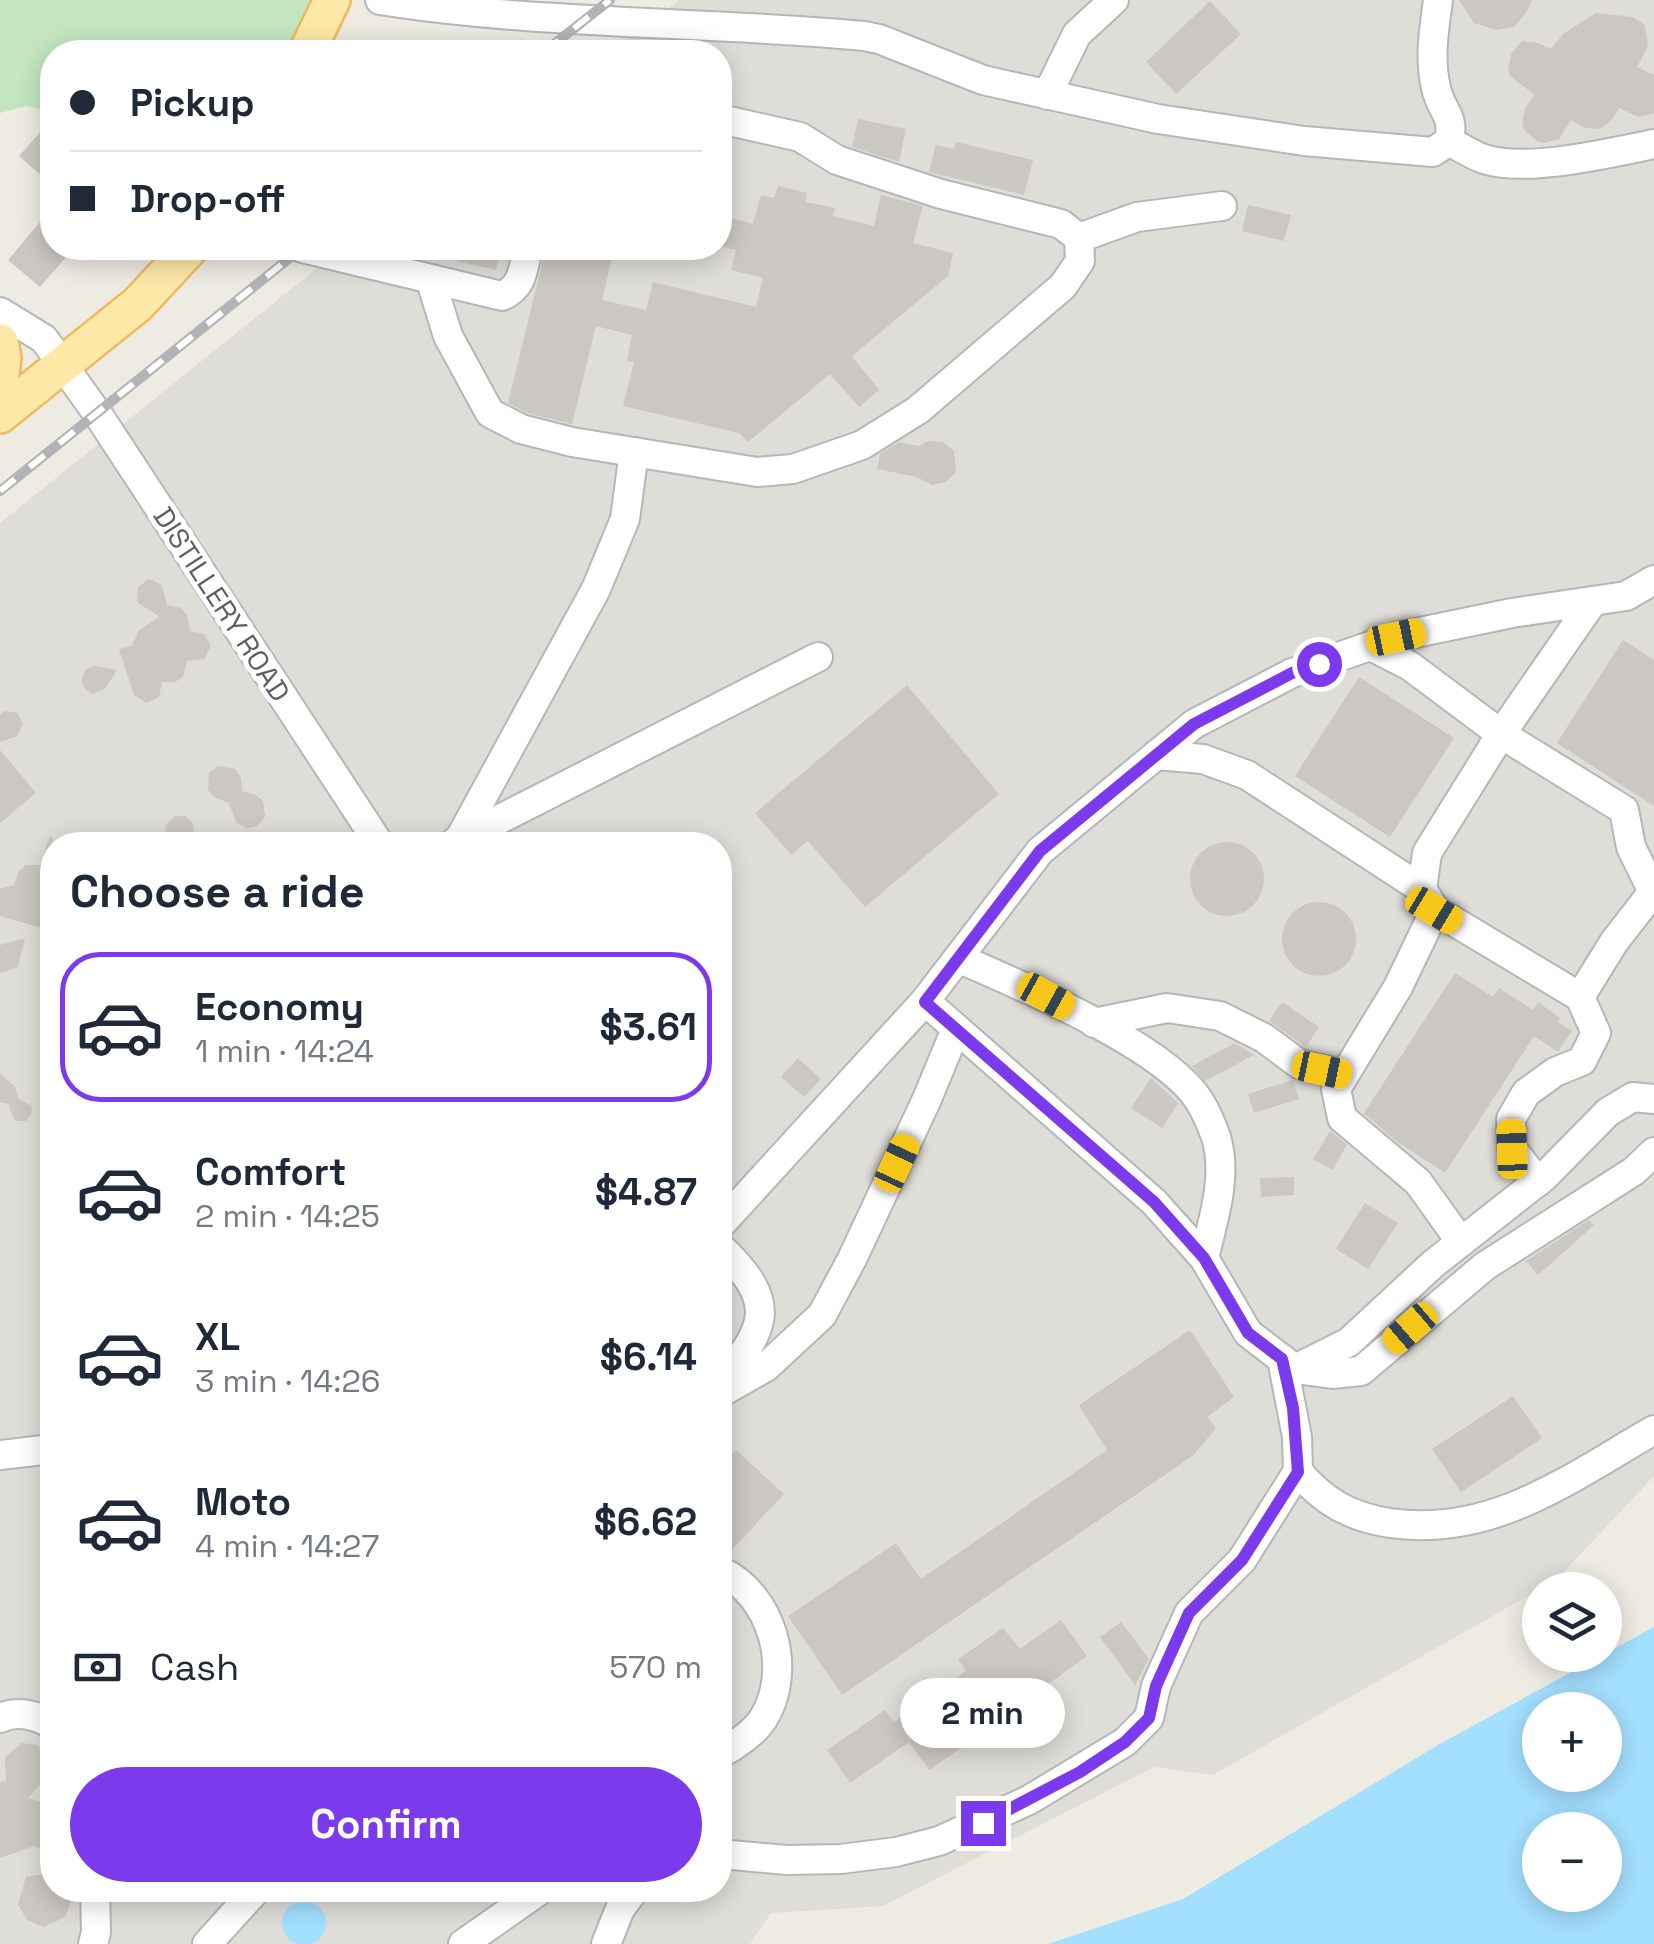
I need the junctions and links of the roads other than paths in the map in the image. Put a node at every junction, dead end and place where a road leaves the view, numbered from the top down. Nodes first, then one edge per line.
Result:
1 (332, 0) edge
2 (380, 0) edge
3 (1114, 0) edge
4 (1438, 0) edge
5 (388, 1) edge
6 (313, 40) edge
7 (1047, 95) junction
8 (732, 121) edge
9 (1449, 141) junction
10 (1654, 144) edge
11 (1222, 206) dead end
12 (1079, 238) junction
13 (179, 260) edge
14 (349, 260) edge
15 (525, 260) edge
16 (431, 281) junction
17 (0, 312) edge
18 (0, 342) edge
19 (62, 365) junction
20 (0, 381) edge
21 (0, 415) edge
22 (634, 452) junction
23 (1654, 580) edge
24 (1593, 601) junction
25 (1371, 646) junction
26 (818, 657) dead end
27 (1501, 734) junction
28 (1156, 756) junction
29 (371, 832) edge
30 (460, 832) edge
31 (476, 832) edge
32 (1653, 893) edge
33 (1428, 899) junction
34 (958, 958) junction
35 (1580, 997) junction
36 (925, 1002) junction
37 (1094, 1023) junction
38 (956, 1028) junction
39 (1344, 1074) junction
40 (1654, 1099) edge
41 (1654, 1152) edge
42 (1538, 1182) junction
43 (732, 1212) edge
44 (1461, 1242) junction
45 (1204, 1258) junction
46 (732, 1259) edge
47 (1289, 1364) junction
48 (732, 1369) edge
49 (732, 1385) edge
50 (1654, 1430) edge
51 (40, 1450) edge
52 (0, 1455) edge
53 (1298, 1472) junction
54 (732, 1576) edge
55 (0, 1718) edge
56 (40, 1720) edge
57 (732, 1744) edge
58 (732, 1855) edge
59 (96, 1902) edge
60 (245, 1902) edge
61 (523, 1902) edge
62 (625, 1902) edge
63 (92, 1944) edge
64 (207, 1944) edge
65 (463, 1944) edge
66 (606, 1944) edge

1 - 6 main road
2 - 5 street
3 - 7 street
4 - 9 street
5 - 7 street
7 - 9 street
8 - 12 street
9 - 10 street
11 - 12 street
12 - 22 street
13 - 19 main road
14 - 16 street
15 - 16 street
16 - 22 street
17 - 19 street, DISTILLERY ROAD
18 - 20 main road
19 - 21 main road
19 - 29 street, DISTILLERY ROAD
22 - 30 street
23 - 24 street
24 - 25 street
24 - 27 street
25 - 27 street
25 - 28 street
26 - 31 street
27 - 32 street
27 - 33 street
28 - 33 street
28 - 34 street
32 - 35 street
33 - 35 street
33 - 39 street
34 - 36 street
34 - 37 street
35 - 42 street
36 - 38 street
36 - 43 street
37 - 39 street
37 - 45 street
38 - 45 street
38 - 49 street
39 - 44 street
40 - 42 street
41 - 47 street
42 - 44 street
44 - 47 street
45 - 47 street
46 - 48 street
47 - 53 street
50 - 53 street
51 - 52 street
53 - 58 street
54 - 57 street
55 - 56 street
59 - 63 street
60 - 64 street
61 - 65 street
62 - 66 street

